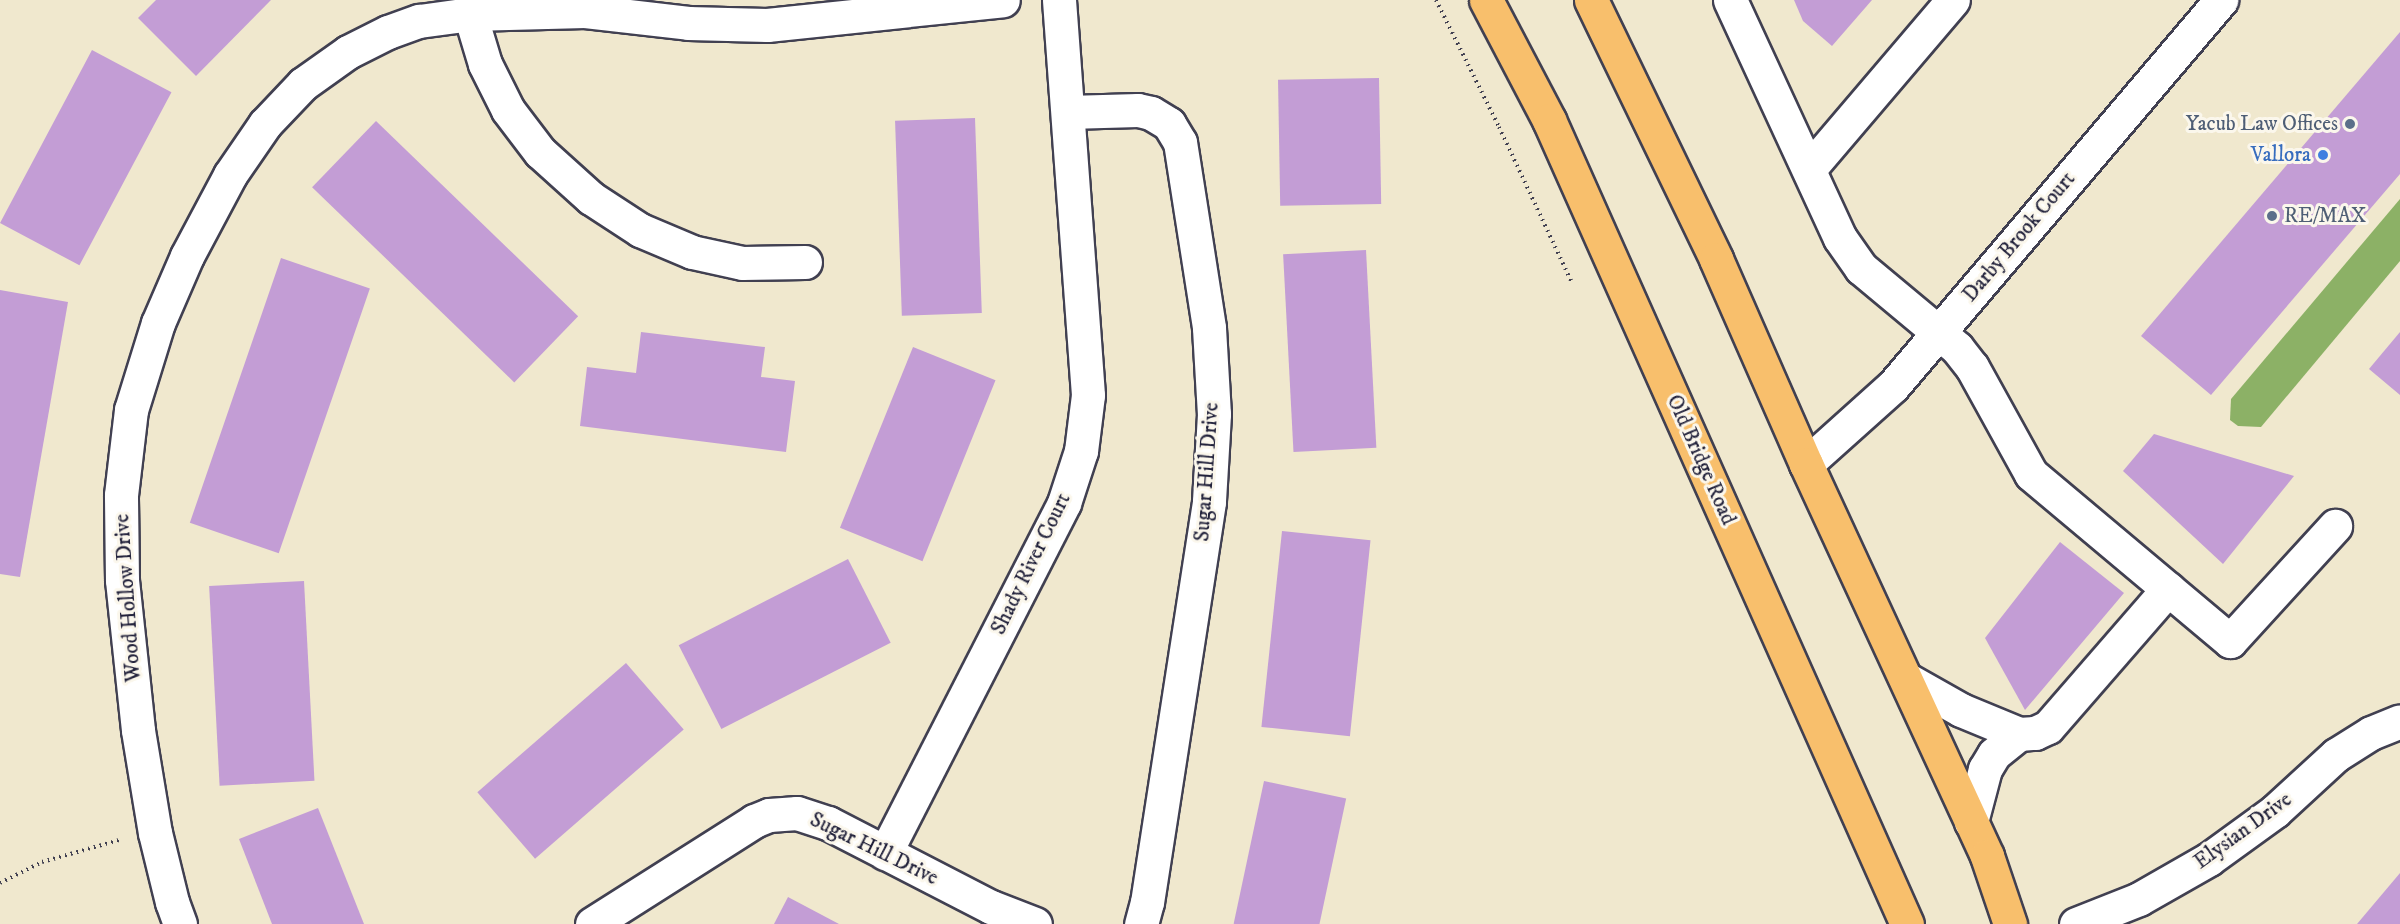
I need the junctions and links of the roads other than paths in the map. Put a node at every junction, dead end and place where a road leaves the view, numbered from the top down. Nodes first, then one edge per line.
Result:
1 (1003, 0) edge
2 (1059, 0) edge
3 (1486, 0) edge
4 (1591, 0) edge
5 (1730, 0) edge
6 (1953, 0) edge
7 (2221, 0) edge
8 (585, 5) edge
9 (874, 7) edge
10 (470, 14) junction
11 (1068, 112) junction
12 (1809, 169) junction
13 (805, 262) dead end
14 (1939, 331) junction
15 (1806, 464) junction
16 (2336, 526) dead end
17 (2169, 589) junction
18 (1906, 679) junction
19 (2400, 721) edge
20 (2019, 734) junction
21 (1971, 822) junction
22 (885, 853) junction
23 (987, 916) edge
24 (180, 924) edge
25 (592, 924) edge
26 (1035, 924) edge
27 (1141, 924) edge
28 (1907, 924) edge
29 (2010, 924) edge
30 (2076, 924) edge

1 - 9 street, Wood Hollow Drive
2 - 11 street, Shady River Court
3 - 28 main road, Old Bridge Road
4 - 15 main road
5 - 12 street
6 - 12 street
7 - 14 street, Darby Brook Court
8 - 9 street, Wood Hollow Drive
8 - 10 street, Wood Hollow Drive
10 - 13 street
10 - 24 street, Wood Hollow Drive
11 - 22 street, Shady River Court
11 - 27 street, Sugar Hill Drive
12 - 14 street
14 - 15 street, Darby Brook Court
14 - 17 street
15 - 18 main road
16 - 17 street
17 - 20 street
18 - 20 street
18 - 21 main road
19 - 30 street, Elysian Drive
20 - 21 street
21 - 29 main road
22 - 23 street, Sugar Hill Drive
22 - 25 street, Sugar Hill Drive
23 - 26 street, Sugar Hill Drive

